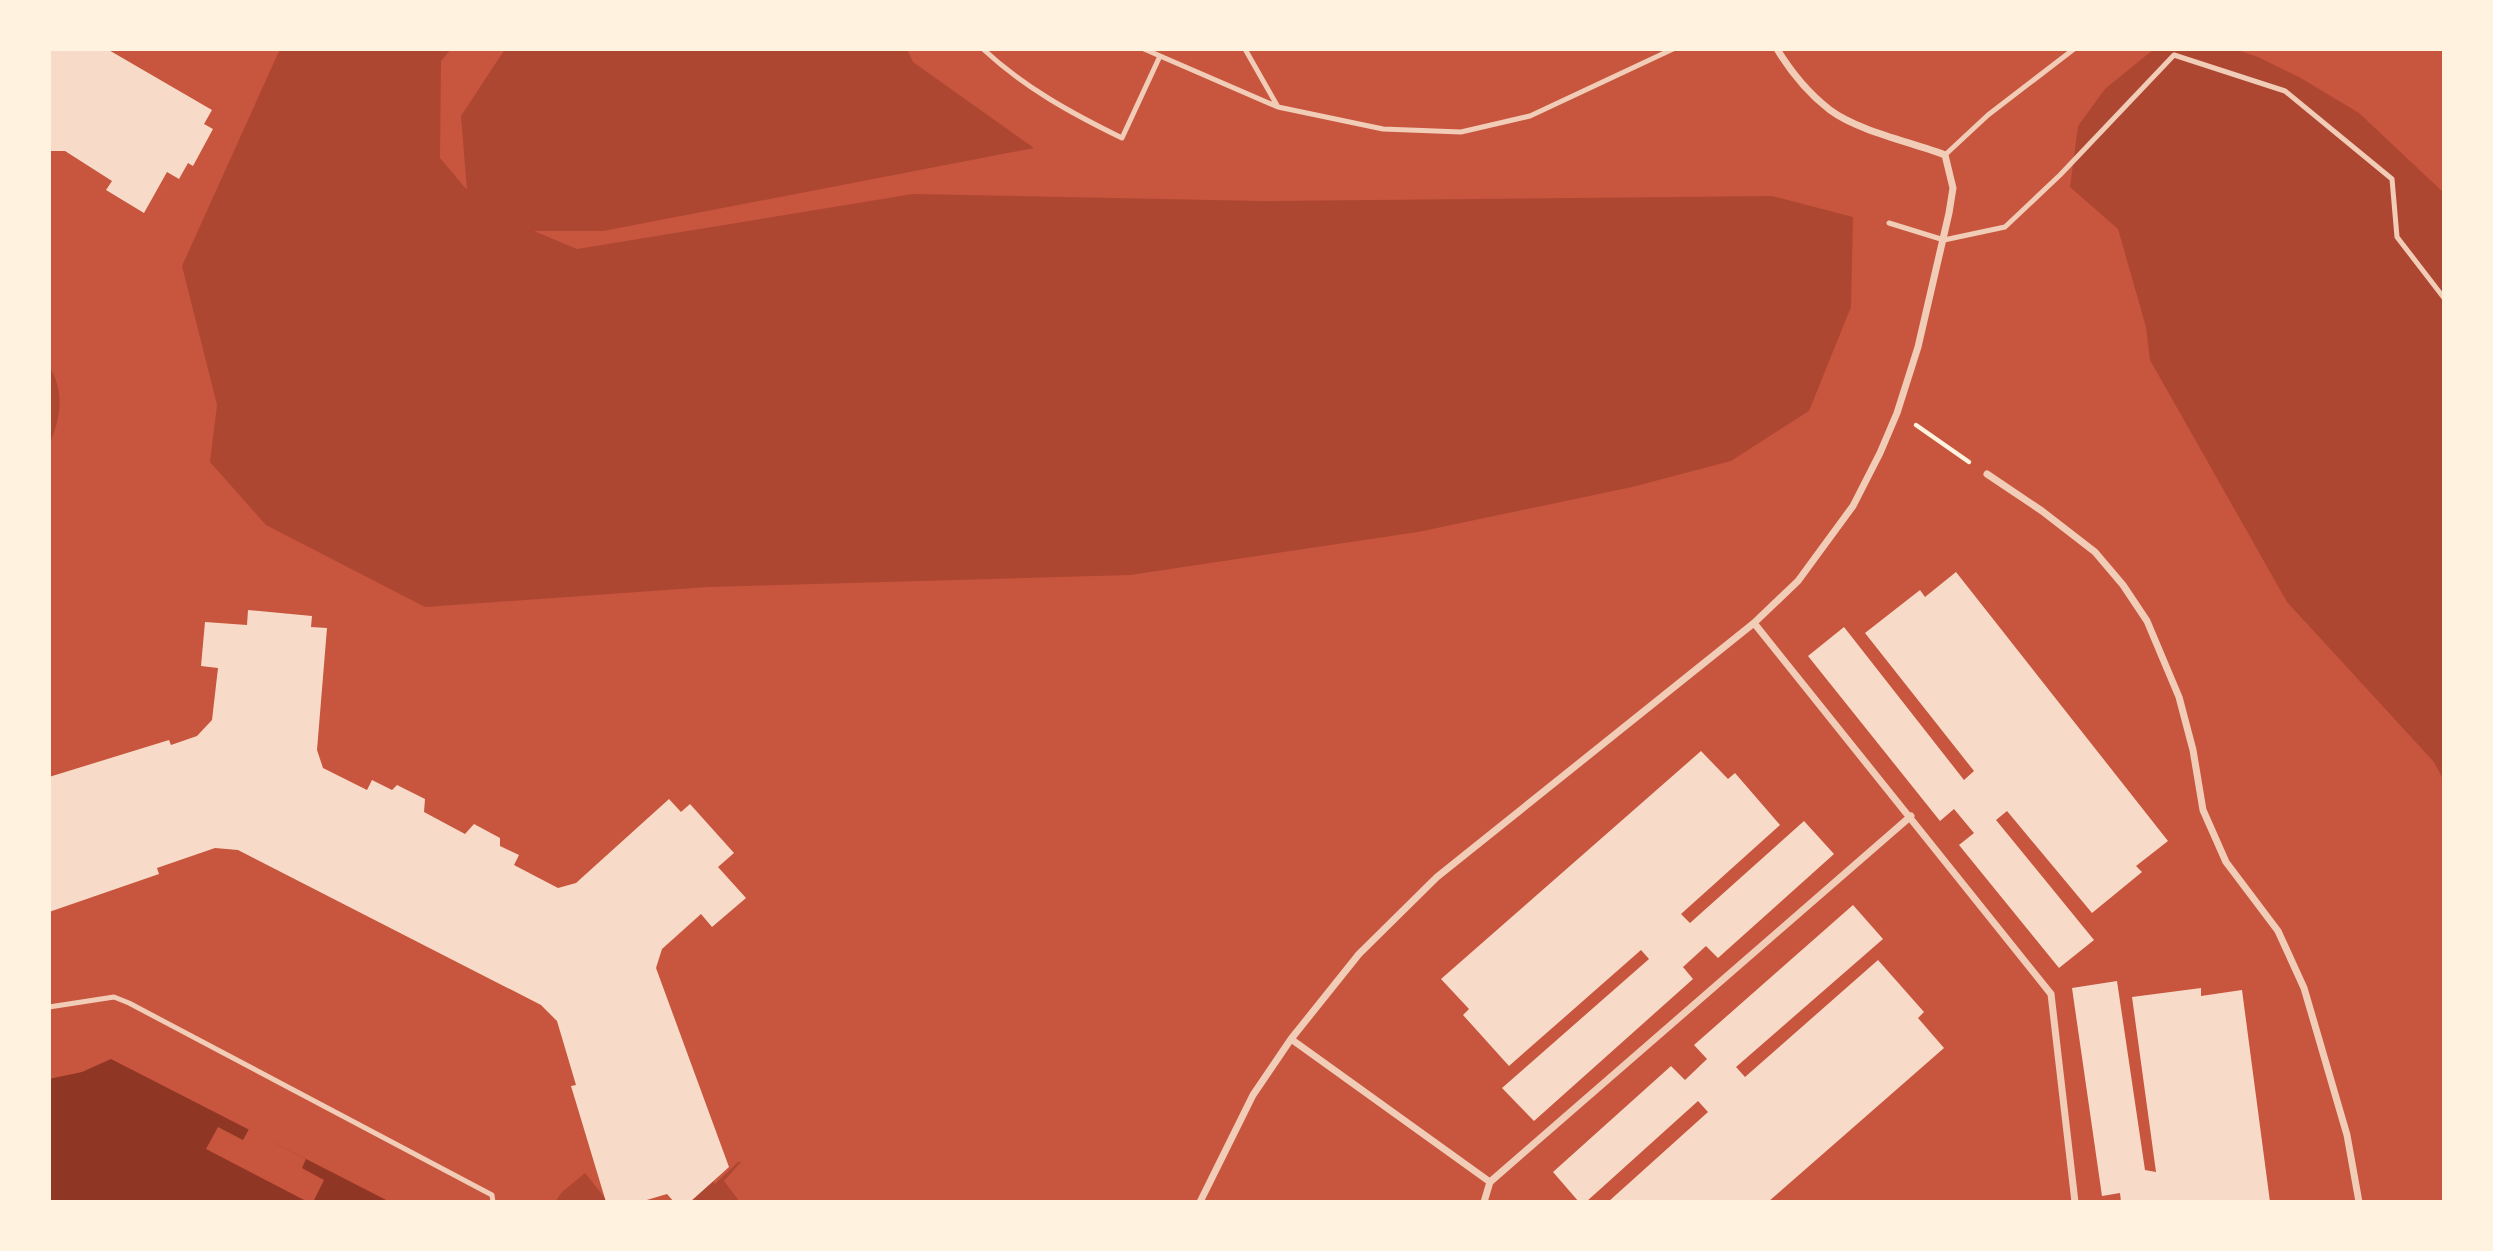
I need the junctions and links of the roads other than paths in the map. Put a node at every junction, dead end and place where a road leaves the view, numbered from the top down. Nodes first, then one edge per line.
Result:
1 (983, 49) edge
2 (1144, 49) edge
3 (1245, 49) edge
4 (1673, 49) edge
5 (1777, 49) edge
6 (2074, 49) edge
7 (1160, 56) junction
8 (1278, 107) junction
9 (1945, 155) junction
10 (1889, 223) dead end
11 (1944, 240) junction
12 (2444, 298) edge
13 (1987, 474) road end
14 (1754, 623) junction
15 (1911, 816) junction
16 (49, 1007) edge
17 (1291, 1039) junction
18 (1490, 1182) junction
19 (493, 1202) edge
20 (1200, 1202) edge
21 (1484, 1202) edge
22 (2075, 1202) edge
23 (2358, 1202) edge

1 - 7 lane
2 - 7 lane
3 - 8 lane
4 - 8 lane
5 - 9 street
6 - 9 lane
7 - 8 lane
9 - 11 street
10 - 11 lane
11 - 12 lane
11 - 14 street
13 - 23 street
14 - 15 street
14 - 17 street
15 - 18 street
15 - 22 street
16 - 19 lane
17 - 18 street
17 - 20 street
18 - 21 street

